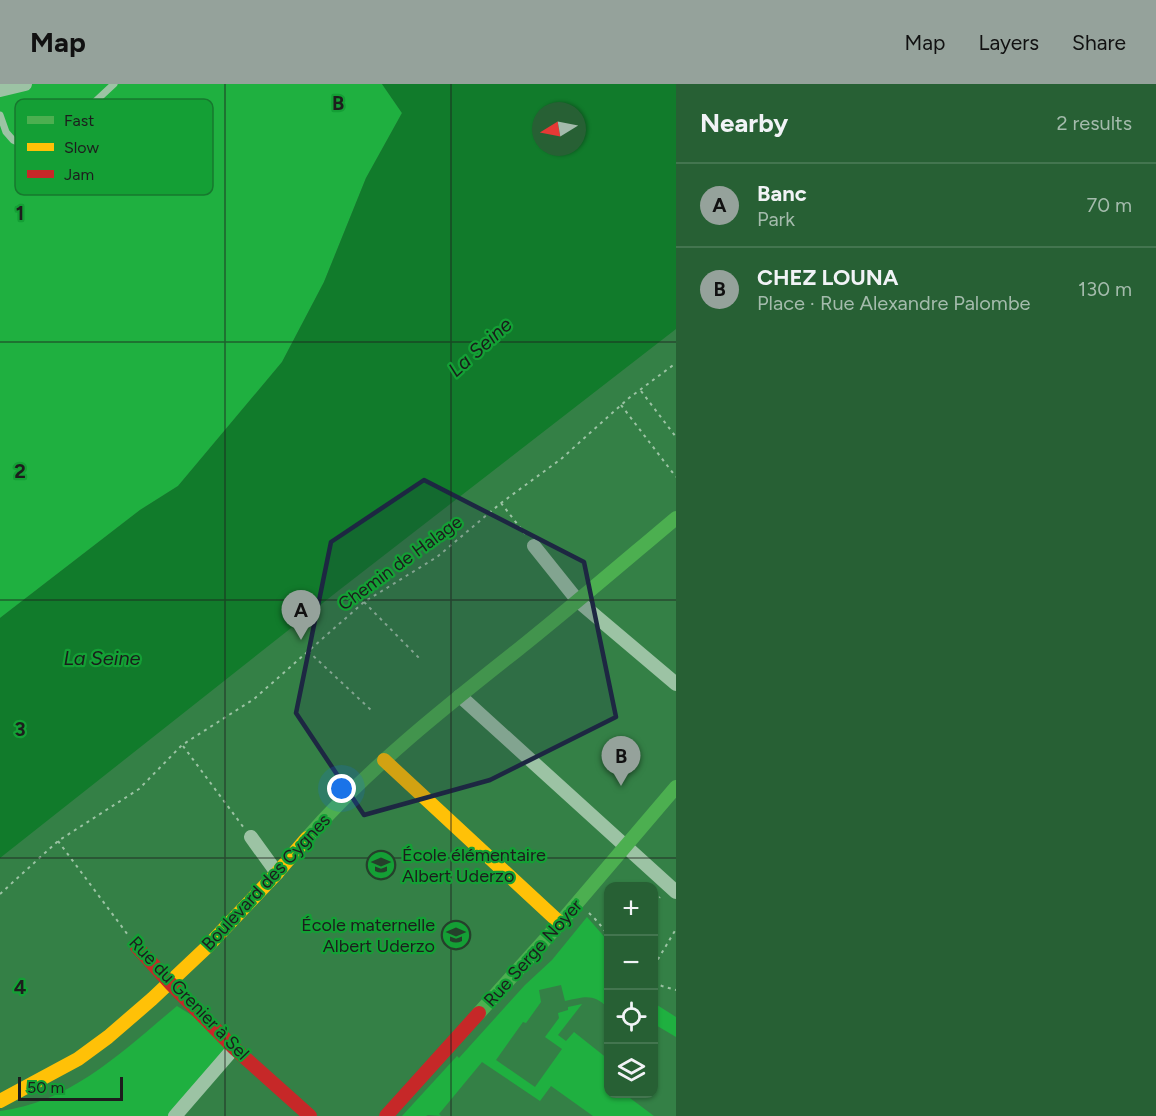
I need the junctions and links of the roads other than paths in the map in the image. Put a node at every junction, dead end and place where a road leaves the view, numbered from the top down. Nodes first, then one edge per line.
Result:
1 (25, 84) edge
2 (114, 84) edge
3 (0, 90) edge
4 (98, 99) edge
5 (0, 115) edge
6 (3, 135) edge
7 (676, 518) edge
8 (534, 546) road end
9 (578, 601) junction
10 (676, 684) edge
11 (460, 696) junction
12 (384, 760) junction
13 (676, 787) edge
14 (251, 837) road end
15 (625, 847) junction
16 (277, 873) junction
17 (676, 892) edge
18 (560, 923) junction
19 (137, 947) road end
20 (170, 983) junction
21 (234, 1048) junction
22 (45, 1076) junction
23 (0, 1088) edge
24 (0, 1101) edge
25 (175, 1116) edge
26 (310, 1116) edge
27 (386, 1116) edge

1 - 3 street
2 - 4 lane
5 - 6 lane
7 - 9 main road, Boulevard des Cygnes
8 - 9 street
9 - 10 street
9 - 11 main road, Boulevard des Cygnes
11 - 12 main road, Boulevard des Cygnes
11 - 15 street
12 - 16 main road, Boulevard des Cygnes
12 - 18 main road
13 - 15 main road, Rue Serge Noyer
14 - 16 street
15 - 17 street
15 - 18 main road, Rue Serge Noyer
16 - 20 main road, Boulevard des Cygnes
18 - 27 main road, Rue Serge Noyer
19 - 20 main road, Rue du Grenier à Sel
20 - 21 main road, Rue du Grenier à Sel
20 - 22 main road, Boulevard des Cygnes
21 - 25 street
21 - 26 main road, Rue du Grenier à Sel
22 - 23 main road, Boulevard des Cygnes
22 - 24 main road, Boulevard des Cygnes

